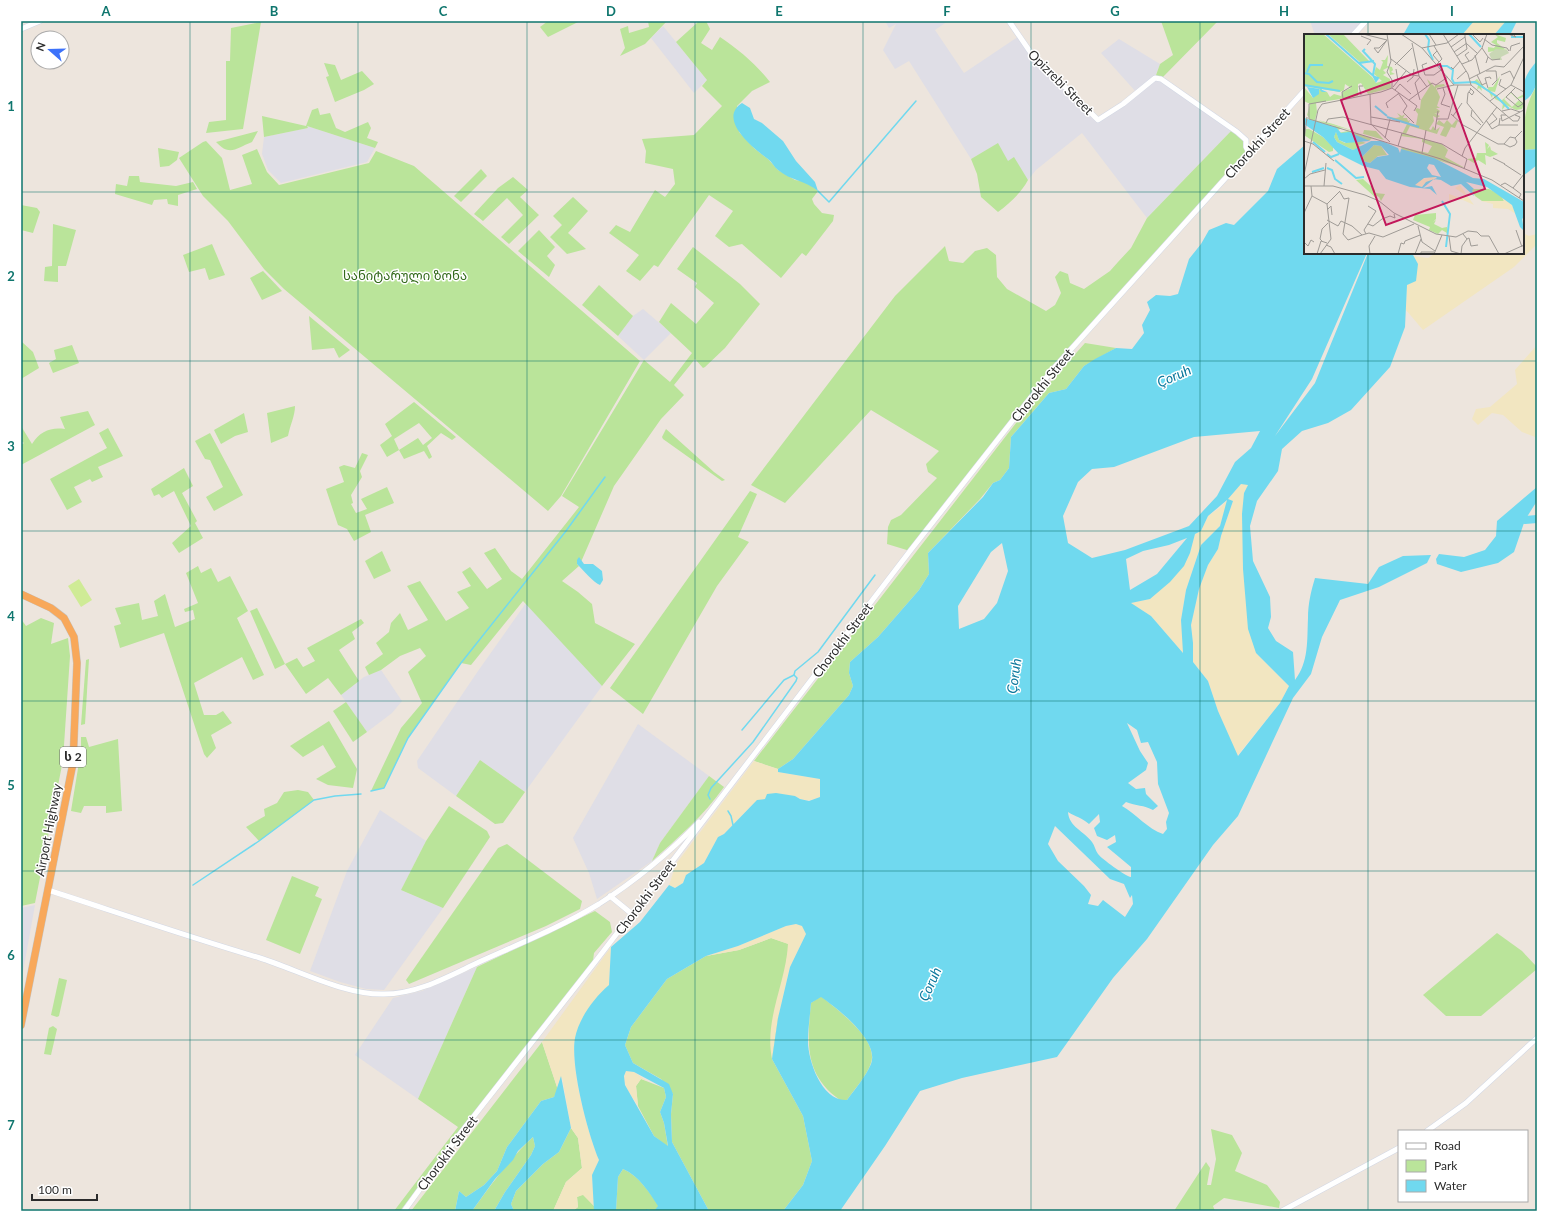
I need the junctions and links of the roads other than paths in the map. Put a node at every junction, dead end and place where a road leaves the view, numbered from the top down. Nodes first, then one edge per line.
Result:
1 (40, 21) edge
2 (1009, 21) edge
3 (1366, 21) edge
4 (21, 29) edge
5 (1354, 34) edge
6 (1304, 91) edge
7 (1250, 153) junction
8 (21, 594) edge
9 (716, 804) junction
10 (48, 890) junction
11 (610, 896) junction
12 (632, 914) junction
13 (21, 1025) edge
14 (1537, 1038) edge
15 (1428, 1130) edge
16 (1398, 1149) edge
17 (404, 1211) edge
18 (1282, 1211) edge

1 - 4 street
2 - 7 street, Opizrebi Street
3 - 5 street
6 - 7 street, Chorokhi Street
7 - 9 street, Chorokhi Street
8 - 10 highway, Airport Highway / ს 2
9 - 11 street
9 - 12 street, Chorokhi Street
10 - 11 street
10 - 13 highway, Airport Highway / ს 2
11 - 12 street
12 - 17 street, Chorokhi Street
14 - 15 street
16 - 18 street

